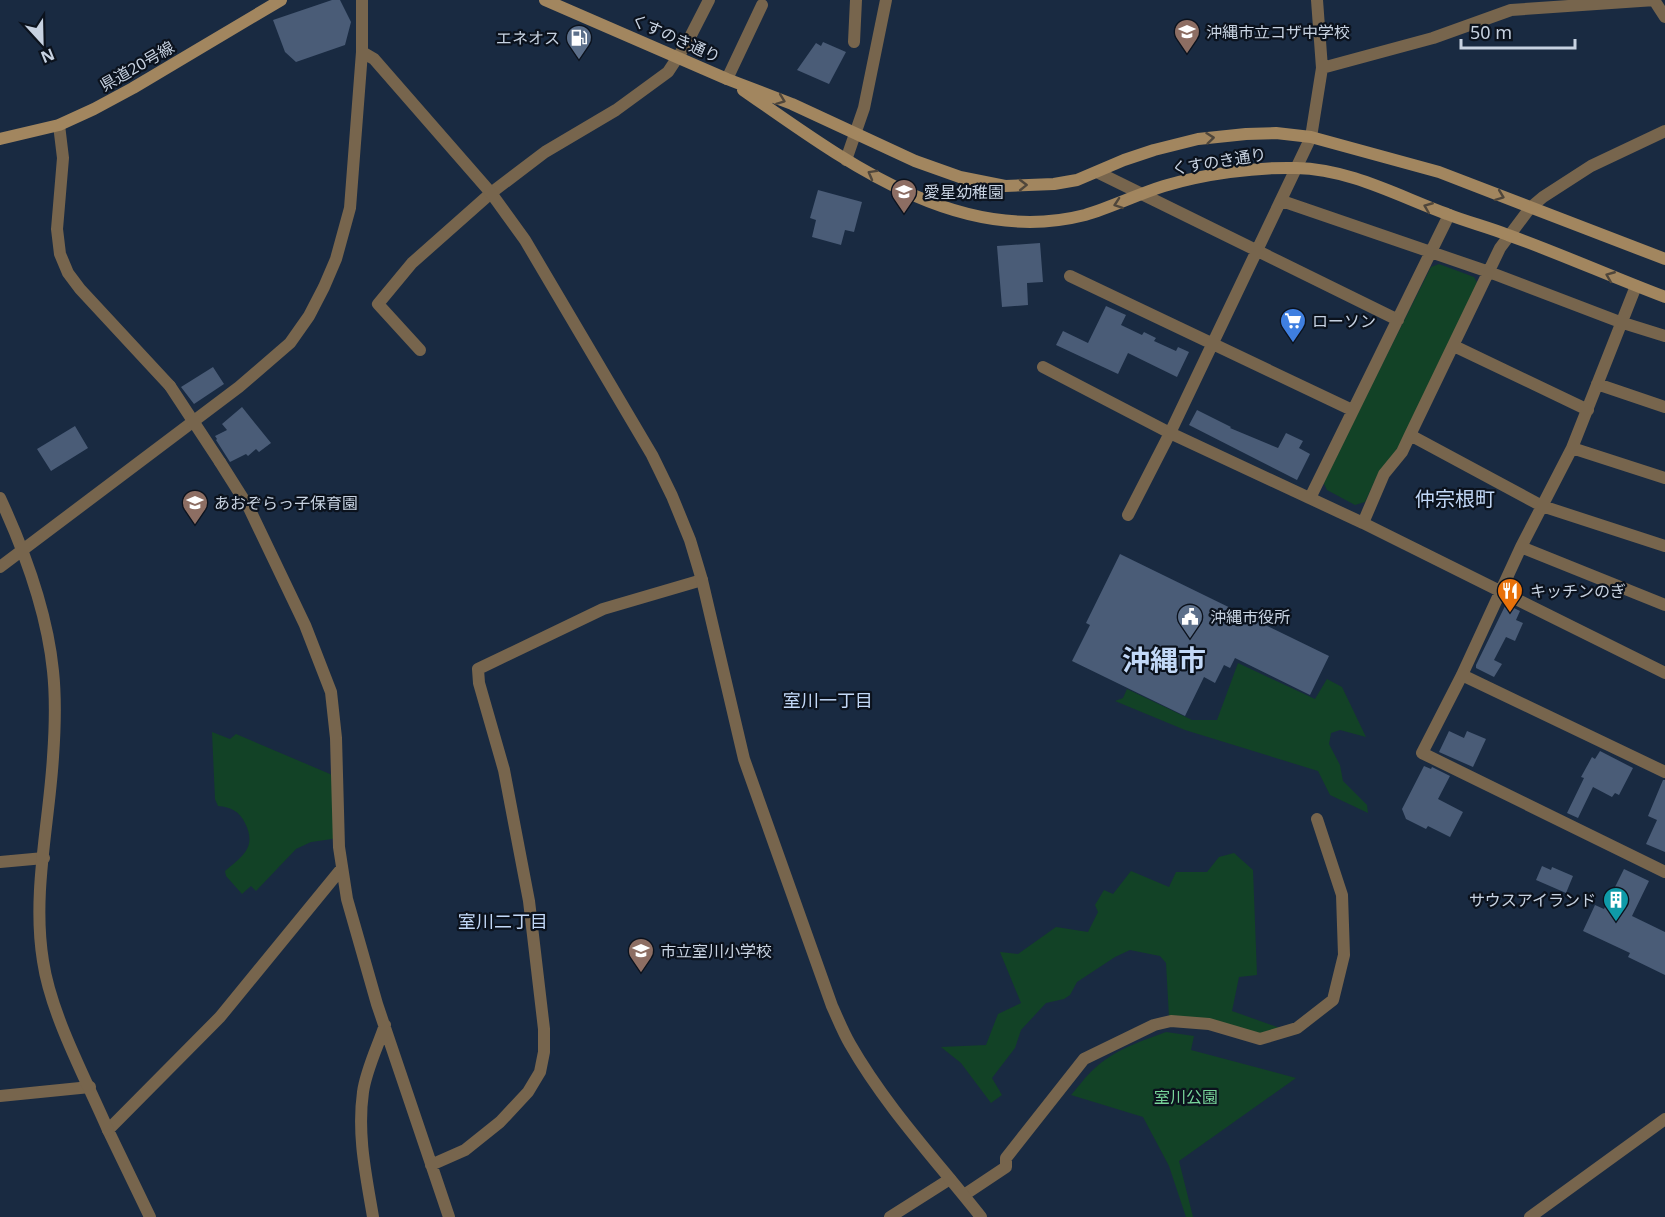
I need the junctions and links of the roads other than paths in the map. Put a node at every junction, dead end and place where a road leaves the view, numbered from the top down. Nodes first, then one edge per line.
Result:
1 (278, 0) edge
2 (362, 0) edge
3 (545, 0) edge
4 (709, 0) edge
5 (856, 0) edge
6 (886, 0) edge
7 (1317, 0) edge
8 (1655, 0) edge
9 (762, 5) dead end
10 (1665, 17) edge
11 (854, 42) dead end
12 (362, 52) junction
13 (678, 57) junction
14 (1322, 69) junction
15 (727, 79) junction
16 (59, 125) junction
17 (1665, 131) edge
18 (856, 134) junction
19 (1311, 137) junction
20 (0, 140) edge
21 (846, 160) junction
22 (1297, 168) junction
23 (1097, 172) junction
24 (491, 193) junction
25 (1144, 195) junction
26 (1282, 201) junction
27 (1530, 207) junction
28 (1449, 215) junction
29 (1508, 235) junction
30 (1258, 250) junction
31 (1430, 252) junction
32 (1665, 259) edge
33 (1489, 272) junction
34 (1070, 276) dead end
35 (1636, 286) junction
36 (1665, 297) edge
37 (1398, 320) junction
38 (1620, 322) junction
39 (1665, 336) edge
40 (1213, 343) junction
41 (1454, 346) junction
42 (420, 350) dead end
43 (1043, 367) dead end
44 (1596, 384) junction
45 (1665, 407) edge
46 (1352, 410) junction
47 (1588, 410) junction
48 (1170, 433) junction
49 (1410, 435) junction
50 (1572, 448) junction
51 (1665, 478) edge
52 (0, 498) edge
53 (1310, 498) junction
54 (1542, 506) junction
55 (1128, 515) dead end
56 (1363, 523) junction
57 (1665, 546) edge
58 (1521, 547) junction
59 (23, 550) junction
60 (0, 567) edge
61 (702, 580) junction
62 (1501, 591) junction
63 (1665, 605) edge
64 (1665, 673) edge
65 (1462, 675) junction
66 (1665, 772) edge
67 (1317, 819) dead end
68 (44, 858) junction
69 (0, 861) edge
70 (342, 868) junction
71 (1665, 872) edge
72 (385, 1025) junction
73 (90, 1087) junction
74 (0, 1096) edge
75 (1665, 1119) edge
76 (108, 1130) junction
77 (431, 1165) junction
78 (950, 1179) junction
79 (964, 1195) junction
80 (150, 1217) edge
81 (373, 1217) edge
82 (449, 1217) edge
83 (890, 1217) edge
84 (981, 1217) edge
85 (1530, 1217) edge

1 - 16 main road, 県道20号線
2 - 12 street
3 - 13 main road, くすのき通り
4 - 13 street
5 - 11 street
6 - 18 street
7 - 14 street
8 - 10 street
8 - 14 street
9 - 15 street
12 - 24 street
12 - 59 street
13 - 15 main road, くすのき通り
13 - 24 street
14 - 19 street
15 -> 18 main road, くすのき通り
15 - 21 main road, くすのき通り
16 - 20 main road, 県道20号線
16 - 70 street, bridge
17 - 27 street
18 - 21 street
18 -> 23 main road, くすのき通り
19 - 22 street
23 -> 19 main road, くすのき通り
19 -> 27 main road, くすのき通り
25 -> 21 main road, くすのき通り
22 - 25 main road, くすのき通り
22 - 26 street
28 -> 22 main road, くすのき通り
23 - 25 street
24 - 42 street
24 - 61 street
25 - 30 street
26 - 30 street
26 - 31 street
27 - 29 street
27 - 32 main road, くすのき通り
28 - 29 main road, くすのき通り
28 - 31 street
29 - 33 street
35 -> 29 main road, くすのき通り
30 - 37 street
30 - 40 street
31 - 33 street
31 - 37 street
33 - 38 street
33 - 41 street
34 - 40 street
35 - 36 main road, くすのき通り
35 - 38 street
37 - 46 street
38 - 39 street
38 - 44 street
40 - 46 street
40 - 48 street
41 - 47 street
41 - 49 street
43 - 48 street
44 - 45 street
44 - 47 street
46 - 53 street
47 - 50 street
48 - 53 street
48 - 55 street
49 - 54 street
49 - 56 street
50 - 51 street
50 - 54 street
52 - 59 street
53 - 56 street
54 - 57 street
54 - 58 street
56 - 62 street
58 - 62 street
58 - 63 street
59 - 60 street
59 - 68 street
61 - 77 street
61 - 78 street
62 - 64 street
62 - 65 street
65 - 66 street
65 - 71 street
67 - 79 street
68 - 69 street
68 - 73 street
70 - 72 street
70 - 76 street
72 - 77 street
72 - 81 street
73 - 74 street
73 - 76 street
75 - 85 street
76 - 80 street
77 - 82 street
78 - 79 street
78 - 83 street
79 - 84 street

